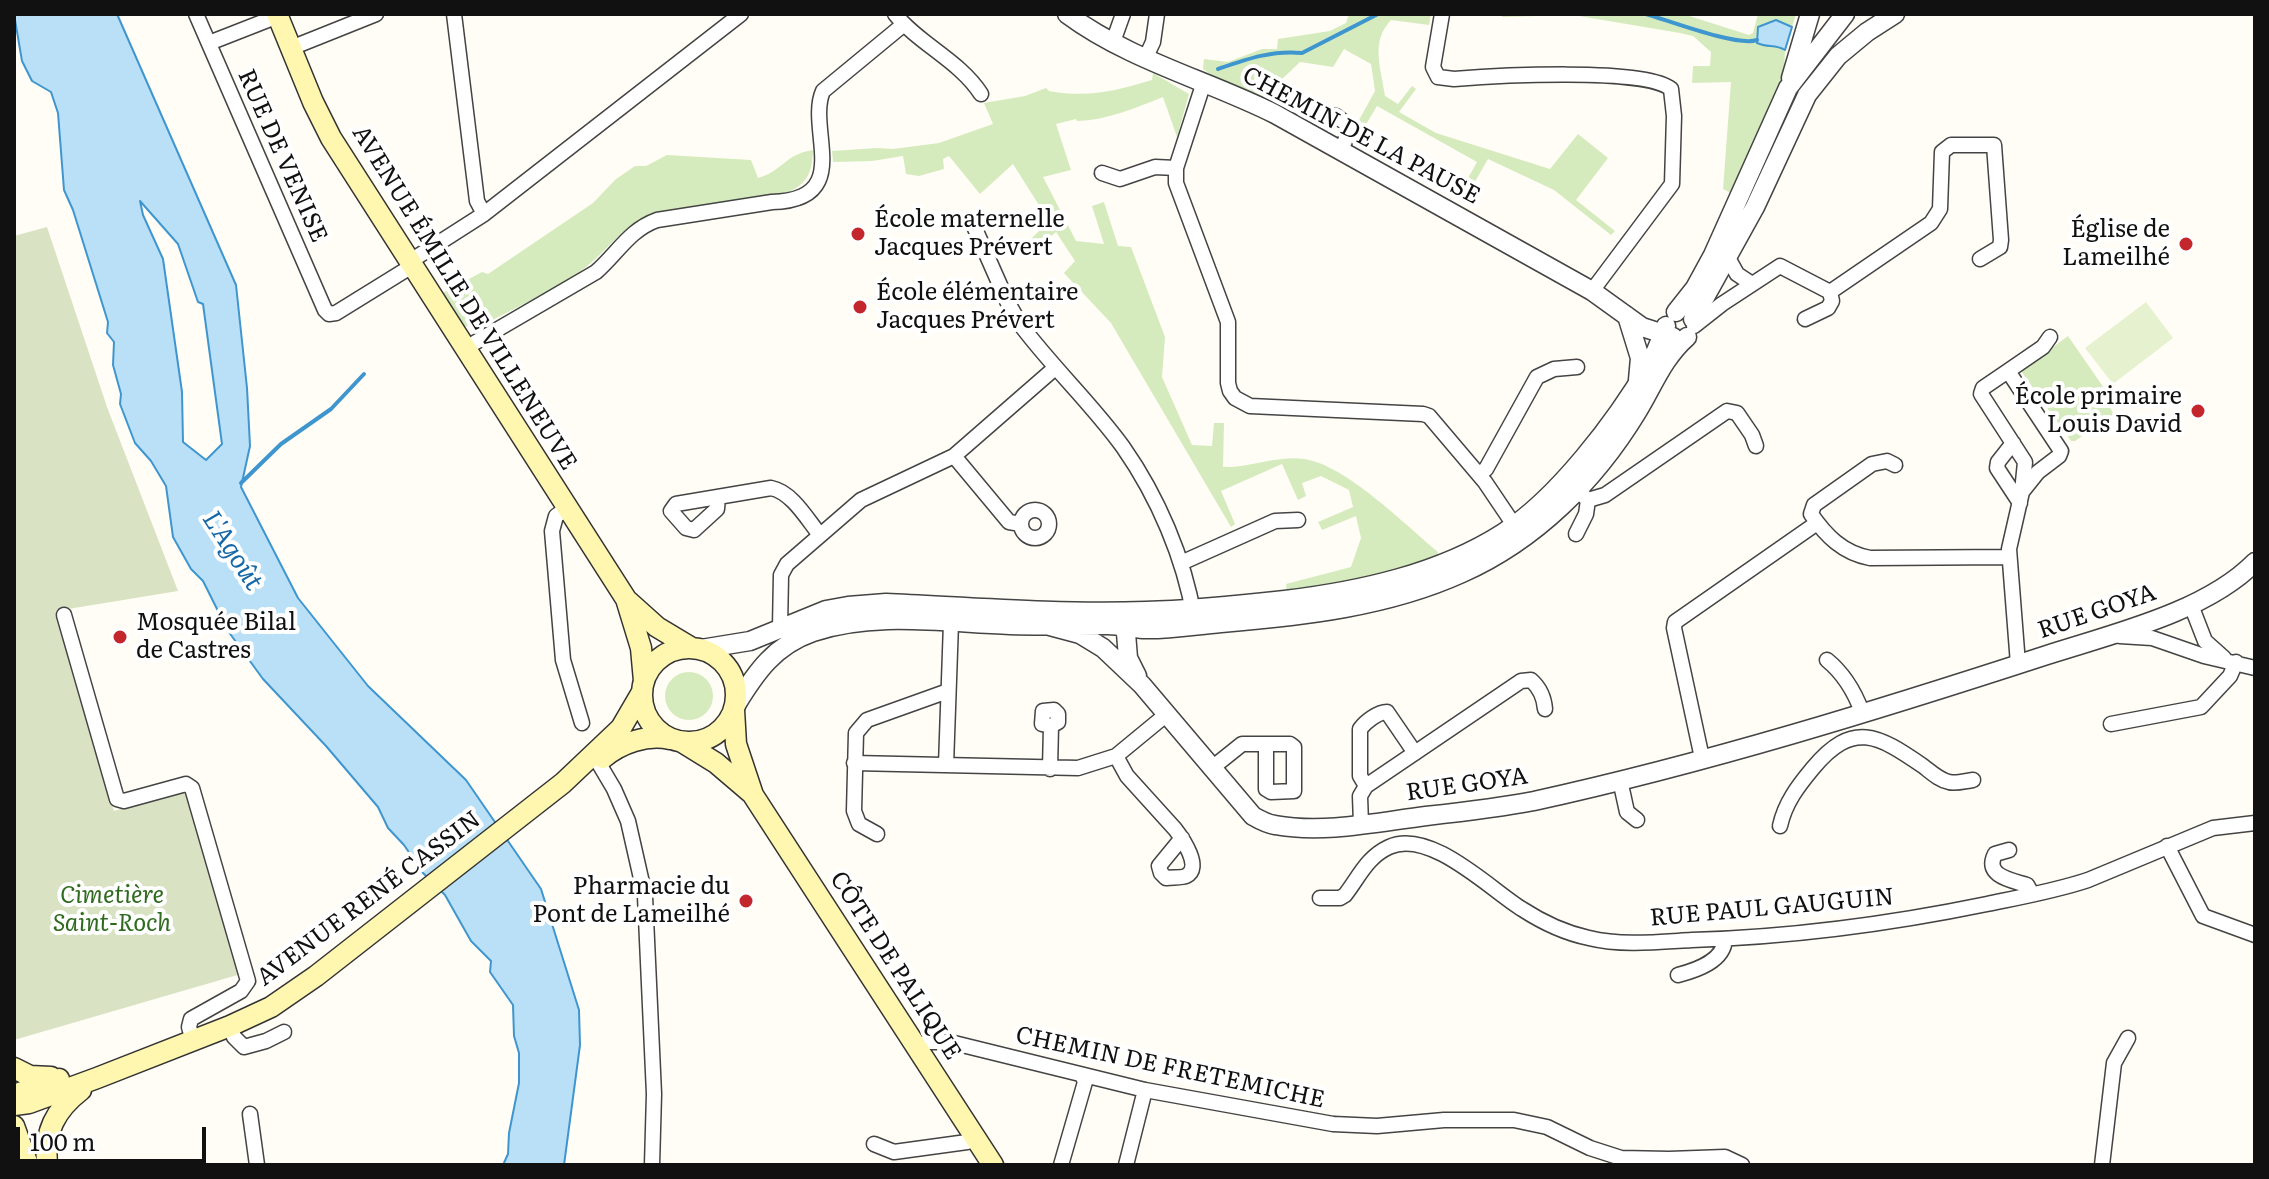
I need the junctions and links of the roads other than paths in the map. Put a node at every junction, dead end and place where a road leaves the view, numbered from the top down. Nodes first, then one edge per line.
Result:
1 (196, 14) edge
2 (376, 14) edge
3 (454, 14) edge
4 (741, 14) edge
5 (1067, 14) edge
6 (1123, 14) edge
7 (1157, 14) edge
8 (1442, 14) edge
9 (1810, 14) edge
10 (1845, 14) edge
11 (1860, 14) edge
12 (278, 15) edge
13 (1891, 16) edge
14 (899, 19) edge
15 (1113, 42) junction
16 (209, 43) junction
17 (291, 48) junction
18 (1146, 57) junction
19 (1204, 82) junction
20 (1788, 88) junction
21 (981, 94) dead end
22 (1323, 113) dead end
23 (1341, 150) junction
24 (1176, 168) junction
25 (1102, 173) dead end
26 (484, 214) junction
27 (973, 224) dead end
28 (1727, 256) junction
29 (1980, 259) dead end
30 (410, 264) junction
31 (1752, 284) junction
32 (1592, 291) junction
33 (1830, 292) junction
34 (1626, 313) junction
35 (1805, 319) dead end
36 (1680, 323) junction
37 (2050, 337) dead end
38 (464, 349) junction
39 (1577, 367) dead end
40 (1055, 368) junction
41 (2008, 371) junction
42 (1638, 382) junction
43 (2013, 443) junction
44 (1756, 446) dead end
45 (954, 456) junction
46 (1895, 465) dead end
47 (1479, 474) junction
48 (1582, 495) junction
49 (718, 497) dead end
50 (2021, 497) junction
51 (567, 508) junction
52 (1298, 520) dead end
53 (1817, 523) junction
54 (1021, 524) dead end
55 (1514, 525) junction
56 (1576, 534) dead end
57 (820, 535) junction
58 (2009, 557) junction
59 (2255, 562) edge
60 (1181, 563) junction
61 (626, 599) junction
62 (2191, 605) junction
63 (64, 615) dead end
64 (1194, 617) junction
65 (1118, 622) junction
66 (951, 623) junction
67 (2198, 625) junction
68 (1050, 626) junction
69 (780, 628) junction
70 (2156, 634) junction
71 (1103, 648) junction
72 (696, 649) junction
73 (1827, 660) dead end
74 (2232, 661) junction
75 (2018, 664) junction
76 (2255, 668) edge
77 (1142, 685) junction
78 (643, 686) junction
79 (948, 691) junction
80 (735, 707) junction
81 (1545, 709) dead end
82 (1167, 714) junction
83 (1857, 714) junction
84 (1061, 717) dead end
85 (582, 723) dead end
86 (2111, 724) dead end
87 (1855, 736) junction
88 (678, 741) junction
89 (1266, 744) dead end
90 (1415, 753) junction
91 (1116, 756) junction
92 (1702, 758) junction
93 (598, 762) junction
94 (854, 763) junction
95 (946, 765) junction
96 (1212, 768) junction
97 (1050, 769) junction
98 (1620, 780) junction
99 (1973, 780) dead end
100 (563, 783) junction
101 (1366, 786) junction
102 (753, 795) junction
103 (1393, 820) junction
104 (1637, 820) dead end
105 (2255, 823) edge
106 (1361, 824) junction
107 (1780, 826) dead end
108 (877, 834) dead end
109 (1182, 838) dead end
110 (1396, 844) junction
111 (2167, 846) junction
112 (2009, 850) dead end
113 (2032, 894) junction
114 (1320, 898) dead end
115 (2255, 935) edge
116 (1725, 939) junction
117 (1678, 975) dead end
118 (230, 1026) junction
119 (284, 1032) dead end
120 (2128, 1038) dead end
121 (193, 1041) junction
122 (922, 1045) junction
123 (152, 1056) junction
124 (14, 1068) edge
125 (1082, 1075) junction
126 (63, 1077) junction
127 (97, 1078) junction
128 (1145, 1090) junction
129 (14, 1095) edge
130 (14, 1105) edge
131 (250, 1114) dead end
132 (14, 1126) edge
133 (975, 1137) junction
134 (874, 1144) dead end
135 (14, 1152) edge
136 (26, 1165) edge
137 (47, 1165) edge
138 (257, 1165) edge
139 (652, 1165) edge
140 (993, 1165) edge
141 (1061, 1165) edge
142 (1126, 1165) edge
143 (1742, 1165) edge
144 (2102, 1165) edge

1 - 16 street, RUE DE VENISE
2 - 17 street
3 - 26 street
4 - 26 street
5 - 15 street, CHEMIN DE LA PAUSE
6 - 15 street
7 - 18 street
8 - 32 street
9 - 20 street
10 - 20 street
11 - 13 street
12 - 16 street
12 - 17 main road, AVENUE ÉMILIE DE VILLENEUVE
13 - 28 street
14 - 21 street
14 - 38 street
15 - 18 street, CHEMIN DE LA PAUSE
16 - 30 street, RUE DE VENISE
17 - 30 main road, AVENUE ÉMILIE DE VILLENEUVE
18 - 19 street, CHEMIN DE LA PAUSE
19 - 23 street, CHEMIN DE LA PAUSE
19 - 24 street
20 - 36 street
22 - 23 street
23 - 32 street, CHEMIN DE LA PAUSE
24 - 25 street
24 - 47 street
26 - 30 street
27 - 40 street
28 - 31 street
28 - 36 street
29 - 33 street
30 - 38 main road, AVENUE ÉMILIE DE VILLENEUVE
31 - 33 street
31 - 36 street
32 - 34 street, CHEMIN DE LA PAUSE
33 - 35 street
34 - 36 street, CHEMIN DE LA PAUSE
34 - 42 street
36 - 42 street
36 - 48 street
37 - 41 street
38 - 51 main road, AVENUE ÉMILIE DE VILLENEUVE
39 - 47 street
40 - 45 street
40 - 60 street
41 - 43 street
41 - 50 street
42 - 55 street
43 - 50 street
43 - 50 street
44 - 48 street
45 - 54 street
45 - 57 street
46 - 53 street
47 - 55 street
48 - 56 street
48 - 64 street
49 - 57 street
50 - 58 street
51 - 61 main road, AVENUE ÉMILIE DE VILLENEUVE
51 - 85 street
52 - 60 street
53 - 58 street
53 - 92 street
55 - 64 street
57 - 69 street
58 - 75 street
59 - 62 street, RUE GOYA
60 - 64 street
61 - 72 main road, AVENUE ÉMILIE DE VILLENEUVE
61 - 78 main road, AVENUE ÉMILIE DE VILLENEUVE
62 - 67 street
62 - 70 street, RUE GOYA
63 - 121 street
64 - 65 street
64 - 65 street
65 - 68 street
65 - 69 street
65 - 71 street
65 - 77 street, RUE GOYA
66 - 68 street
66 - 79 street
66 - 80 street
67 - 70 street
67 - 74 street
68 - 71 street, RUE GOYA
69 - 72 street
70 - 74 street
70 - 75 street, RUE GOYA
71 - 77 street, RUE GOYA
72 - 78 main road
72 - 80 main road
73 - 83 street
74 - 76 street
74 - 86 street
75 - 83 street, RUE GOYA
77 - 82 street, RUE GOYA
78 - 88 main road
78 - 100 main road, AVENUE RENÉ CASSIN
79 - 94 street
79 - 95 street
80 - 88 main road
80 - 102 main road, CÔTE DE PALIQUE
81 - 90 street
82 - 91 street
82 - 96 street, RUE GOYA
83 - 87 street
83 - 92 street, RUE GOYA
84 - 97 street
87 - 99 street
87 - 107 street
88 - 93 main road, AVENUE RENÉ CASSIN
88 - 102 main road, CÔTE DE PALIQUE
89 - 96 street
90 - 101 street
90 - 101 street
91 - 97 street
91 - 109 street
92 - 98 street, RUE GOYA
93 - 100 main road, AVENUE RENÉ CASSIN
93 - 139 street
94 - 95 street
94 - 108 street
95 - 97 street
96 - 106 street, RUE GOYA
98 - 103 street, RUE GOYA
98 - 104 street
100 - 118 main road, AVENUE RENÉ CASSIN
101 - 106 street
102 - 122 main road, CÔTE DE PALIQUE
103 - 106 street, RUE GOYA
103 - 110 street
105 - 111 street, RUE PAUL GAUGUIN
110 - 114 street
110 - 116 street, RUE PAUL GAUGUIN
111 - 113 street, RUE PAUL GAUGUIN
111 - 115 street
112 - 113 street
113 - 116 street, RUE PAUL GAUGUIN
116 - 117 street
118 - 119 street
118 - 121 main road, AVENUE RENÉ CASSIN
120 - 144 street
121 - 123 main road, AVENUE RENÉ CASSIN
122 - 125 street, CHEMIN DE FRETEMICHE
122 - 133 main road, CÔTE DE PALIQUE
123 - 126 main road
123 - 127 main road
124 - 126 main road
125 - 128 street, CHEMIN DE FRETEMICHE
125 - 141 street
126 - 129 main road
127 - 130 main road
127 - 137 main road
128 - 142 street
128 - 143 street, CHEMIN DE FRETEMICHE
131 - 138 street
132 - 136 main road
133 - 134 street
133 - 140 main road, CÔTE DE PALIQUE
135 - 136 main road

